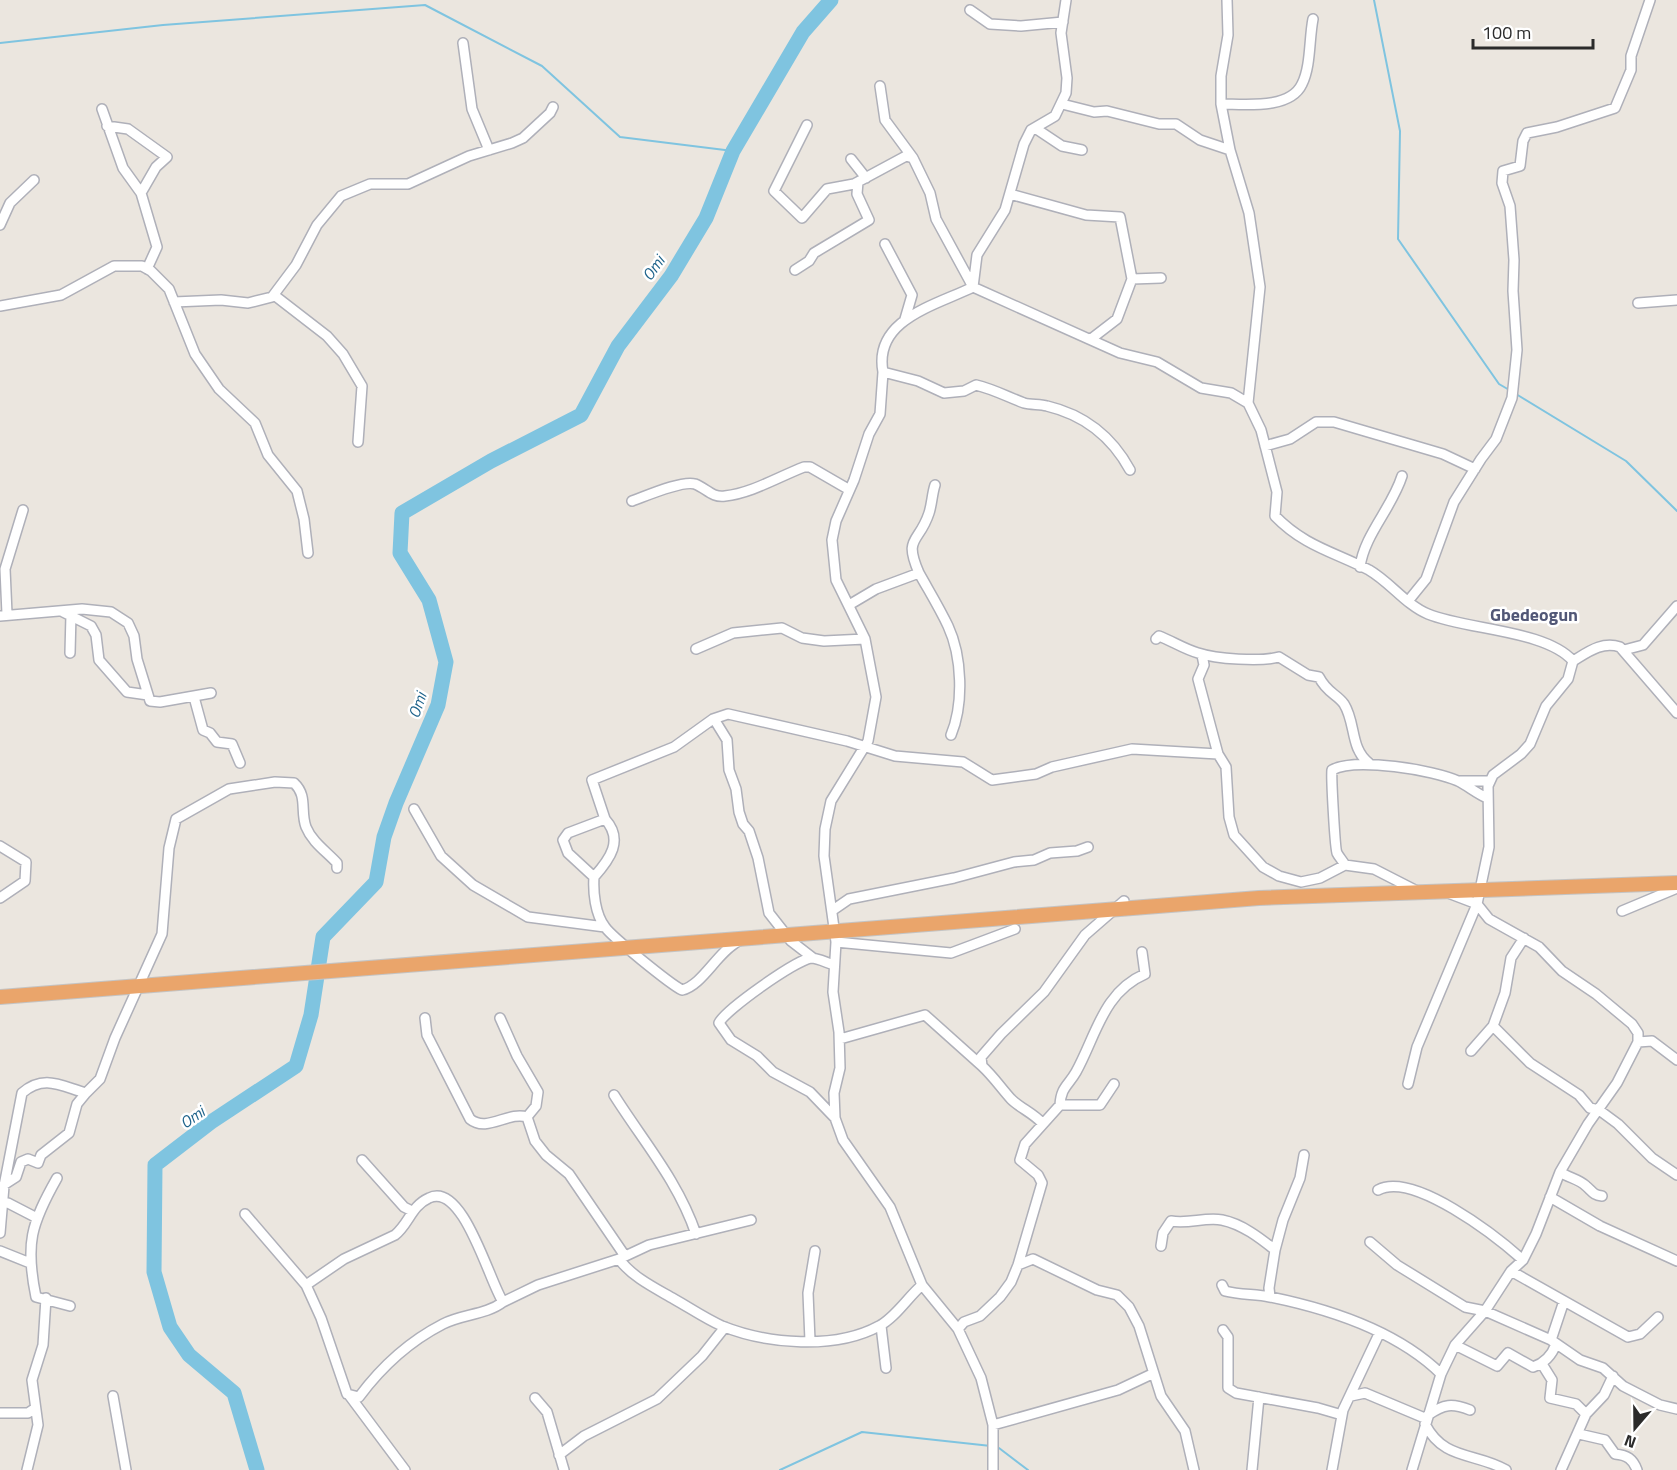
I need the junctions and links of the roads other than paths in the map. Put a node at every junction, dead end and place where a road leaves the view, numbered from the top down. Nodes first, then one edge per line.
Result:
1 (1066, 0) edge
2 (1227, 0) edge
3 (1650, 0) edge
4 (970, 10) dead end
5 (1313, 19) dead end
6 (1063, 22) junction
7 (462, 43) dead end
8 (880, 86) dead end
9 (1062, 104) junction
10 (1221, 104) junction
11 (553, 107) dead end
12 (102, 110) dead end
13 (807, 125) dead end
14 (107, 126) junction
15 (1035, 128) junction
16 (489, 150) junction
17 (1082, 150) dead end
18 (1230, 150) junction
19 (913, 158) junction
20 (852, 159) dead end
21 (34, 180) dead end
22 (862, 180) junction
23 (141, 194) junction
24 (1010, 194) junction
25 (0, 225) edge
26 (885, 244) dead end
27 (147, 269) junction
28 (795, 270) dead end
29 (1161, 278) dead end
30 (1132, 279) junction
31 (973, 287) junction
32 (274, 295) junction
33 (1677, 300) edge
34 (174, 302) junction
35 (1638, 303) dead end
36 (0, 306) edge
37 (905, 319) junction
38 (1091, 339) junction
39 (883, 372) junction
40 (1248, 403) junction
41 (358, 442) dead end
42 (1266, 446) junction
43 (1475, 469) junction
44 (1130, 470) dead end
45 (1402, 476) dead end
46 (935, 485) dead end
47 (848, 489) junction
48 (632, 501) dead end
49 (23, 510) dead end
50 (308, 553) dead end
51 (1360, 567) junction
52 (919, 573) junction
53 (1409, 600) junction
54 (849, 605) junction
55 (1677, 606) edge
56 (58, 610) junction
57 (70, 614) junction
58 (3, 615) edge
59 (864, 639) junction
60 (1156, 639) dead end
61 (696, 649) dead end
62 (1624, 650) junction
63 (70, 652) dead end
64 (1202, 655) junction
65 (1573, 661) junction
66 (211, 693) dead end
67 (148, 695) junction
68 (194, 697) junction
69 (1677, 713) edge
70 (714, 719) junction
71 (951, 735) dead end
72 (864, 748) junction
73 (1218, 754) junction
74 (240, 763) dead end
75 (1369, 763) junction
76 (1457, 781) junction
77 (1490, 782) junction
78 (1486, 798) junction
79 (414, 809) dead end
80 (604, 819) junction
81 (0, 846) edge
82 (1088, 847) dead end
83 (1346, 865) junction
84 (337, 868) dead end
85 (594, 877) junction
86 (1677, 886) edge
87 (0, 898) edge
88 (1124, 901) dead end
89 (1477, 904) junction
90 (833, 910) junction
91 (1622, 911) dead end
92 (605, 927) junction
93 (1016, 929) dead end
94 (1524, 938) junction
95 (791, 940) junction
96 (836, 942) junction
97 (1142, 952) dead end
98 (813, 958) junction
99 (834, 965) junction
100 (0, 997) edge
101 (425, 1018) dead end
102 (500, 1018) dead end
103 (1493, 1026) junction
104 (1641, 1038) junction
105 (840, 1039) junction
106 (1471, 1051) dead end
107 (1677, 1060) edge
108 (982, 1066) junction
109 (1114, 1084) dead end
110 (1408, 1084) dead end
111 (86, 1093) junction
112 (614, 1095) dead end
113 (1060, 1105) junction
114 (1599, 1110) junction
115 (527, 1117) junction
116 (835, 1118) junction
117 (1042, 1123) junction
118 (1304, 1155) dead end
119 (362, 1160) dead end
120 (1560, 1172) junction
121 (1677, 1175) edge
122 (57, 1178) dead end
123 (2, 1186) edge
124 (1378, 1190) dead end
125 (1602, 1196) dead end
126 (1550, 1197) junction
127 (3, 1204) junction
128 (412, 1211) junction
129 (245, 1214) dead end
130 (38, 1218) junction
131 (751, 1220) dead end
132 (0, 1233) edge
133 (696, 1234) junction
134 (1370, 1242) dead end
135 (1161, 1246) dead end
136 (1275, 1250) junction
137 (0, 1251) edge
138 (816, 1251) dead end
139 (622, 1257) junction
140 (1523, 1260) junction
141 (1677, 1261) edge
142 (30, 1263) junction
143 (1018, 1265) junction
144 (1512, 1271) junction
145 (306, 1285) junction
146 (922, 1285) junction
147 (1222, 1285) dead end
148 (1270, 1297) junction
149 (46, 1298) junction
150 (1564, 1301) junction
151 (503, 1302) junction
152 (70, 1306) dead end
153 (1485, 1311) junction
154 (1658, 1317) dead end
155 (881, 1326) junction
156 (725, 1327) junction
157 (958, 1329) junction
158 (1223, 1330) dead end
159 (1379, 1334) junction
160 (810, 1341) junction
161 (1553, 1342) junction
162 (1455, 1345) junction
163 (1542, 1364) junction
164 (886, 1368) dead end
165 (1152, 1374) junction
166 (1441, 1374) junction
167 (1613, 1376) junction
168 (347, 1394) junction
169 (113, 1396) dead end
170 (1351, 1396) junction
171 (1259, 1397) junction
172 (535, 1398) dead end
173 (34, 1409) junction
174 (1677, 1409) edge
175 (1470, 1410) dead end
176 (0, 1413) edge
177 (1586, 1414) junction
178 (1342, 1415) junction
179 (1427, 1419) junction
180 (993, 1425) junction
181 (1579, 1434) junction
182 (559, 1455) junction
183 (1482, 1466) edge
184 (27, 1470) edge
185 (126, 1470) edge
186 (405, 1470) edge
187 (564, 1470) edge
188 (993, 1470) edge
189 (1194, 1470) edge
190 (1252, 1470) edge
191 (1332, 1470) edge
192 (1412, 1470) edge
193 (1506, 1470) edge
194 (1561, 1470) edge
195 (1637, 1470) edge

1 - 6 street
2 - 10 street
3 - 43 street
4 - 6 street
5 - 10 street
6 - 9 street
7 - 16 street
8 - 19 street
9 - 15 street
9 - 18 street
10 - 18 street
11 - 16 street
12 - 14 street
13 - 22 street
14 - 23 street
14 - 23 street
15 - 17 street
15 - 24 street
16 - 32 street
18 - 40 street
19 - 22 street
19 - 31 street
20 - 22 street
21 - 25 street
22 - 28 street
23 - 27 street
24 - 30 street
24 - 31 street
26 - 37 street
27 - 34 street
27 - 36 street
29 - 30 street
30 - 38 street
31 - 37 street
31 - 38 street
32 - 34 street
32 - 41 street
33 - 35 street
34 - 50 street
37 - 39 street
38 - 40 street
39 - 44 street
39 - 47 street
40 - 42 street
42 - 43 street
42 - 51 street
43 - 53 street
45 - 51 street
46 - 52 street
47 - 48 street
47 - 54 street
49 - 58 street
51 - 53 street
52 - 54 street
52 - 71 street
53 - 65 street
54 - 59 street
55 - 62 street
56 - 57 street
56 - 58 street
56 - 67 street
57 - 63 street
57 - 67 street
59 - 61 street
59 - 72 street
60 - 64 street
62 - 65 street
62 - 69 street
64 - 73 street
64 - 75 street
65 - 77 street
66 - 68 street
67 - 68 street
68 - 74 street
70 - 72 street
70 - 80 street
70 - 95 street
72 - 73 street
72 - 90 street
73 - 83 street
75 - 76 street
75 - 83 street
76 - 77 street
76 - 78 street
77 - 78 street
78 - 89 street
79 - 92 street
80 - 85 street
80 - 85 street
81 - 87 street
82 - 90 street
83 - 89 street
84 - 111 street
85 - 92 street
86 - 91 street
86 - 100 highway
88 - 108 street
89 - 94 street
89 - 110 street
90 - 96 street
92 - 95 street
93 - 96 street
94 - 103 street
94 - 104 street
95 - 98 street
96 - 99 street
97 - 113 street
98 - 99 street
98 - 116 street
99 - 105 street
101 - 115 street
102 - 115 street
103 - 106 street
103 - 114 street
104 - 107 street
104 - 114 street
105 - 108 street
105 - 116 street
108 - 117 street
109 - 113 street
111 - 123 street
111 - 123 street
112 - 133 street
113 - 117 street
114 - 120 street
114 - 121 street
115 - 139 street
116 - 146 street
117 - 143 street
118 - 136 street
119 - 128 street
120 - 125 street
120 - 126 street
122 - 130 street
123 - 127 street
124 - 140 street
126 - 140 street
126 - 141 street
127 - 130 street
127 - 132 street
128 - 145 street
128 - 151 street
129 - 145 street
130 - 142 street
131 - 133 street
133 - 139 street
134 - 153 street
135 - 136 street
136 - 148 street
137 - 142 street
138 - 160 street
139 - 151 street
139 - 156 street
140 - 144 street
142 - 149 street
143 - 157 street
143 - 165 street
144 - 150 street
144 - 153 street
145 - 168 street
146 - 155 street
146 - 157 street
147 - 148 street
148 - 159 street
149 - 152 street
149 - 173 street
150 - 154 street
150 - 161 street
151 - 168 street
153 - 161 street
153 - 162 street
155 - 160 street
155 - 164 street
156 - 160 street
156 - 182 street
157 - 180 street
158 - 171 street
159 - 166 street
159 - 170 street
161 - 163 street
161 - 167 street
162 - 163 street
162 - 166 street
163 - 177 street
165 - 180 street
165 - 189 street
166 - 179 street
167 - 174 street
167 - 177 street
168 - 186 street
169 - 185 street
170 - 178 street
170 - 179 street
171 - 178 street
171 - 190 street
172 - 182 street
173 - 176 street
173 - 184 street
175 - 179 street
177 - 181 street
178 - 191 street
179 - 183 street
179 - 192 street
180 - 188 street
181 - 194 street
181 - 195 street
182 - 187 street
183 - 193 street

